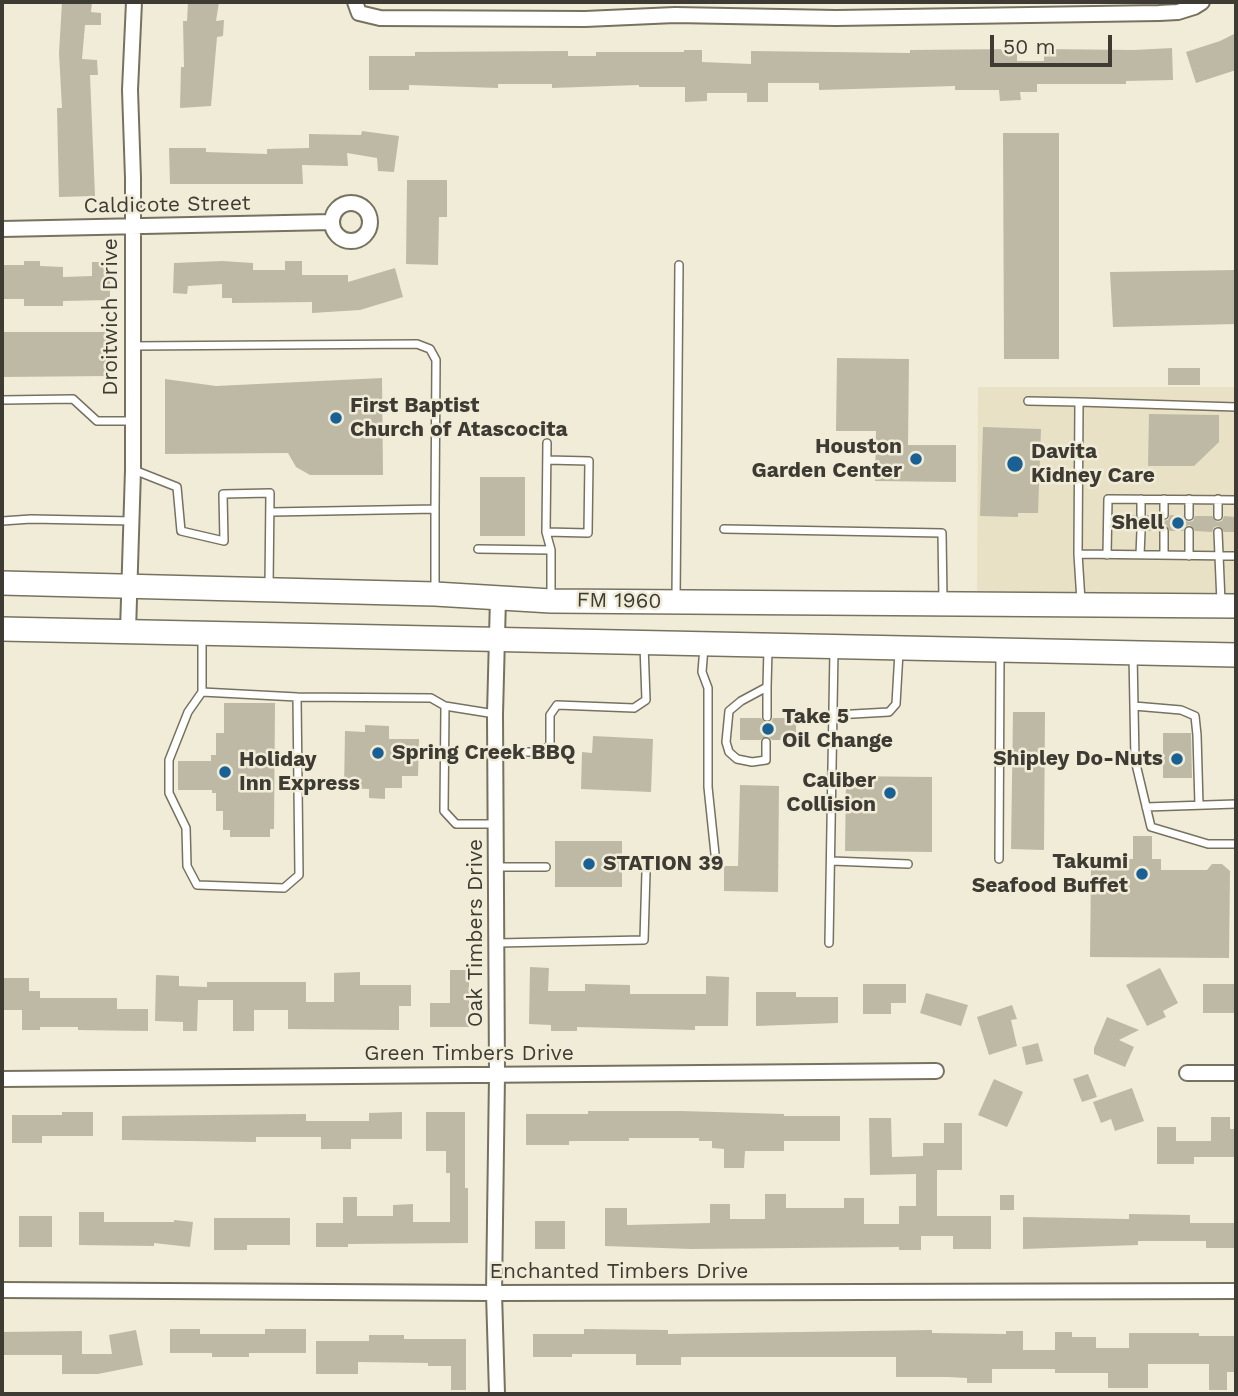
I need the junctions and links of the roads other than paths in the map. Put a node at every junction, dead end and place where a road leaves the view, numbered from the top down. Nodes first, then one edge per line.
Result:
1 (134, 2) edge
2 (355, 2) edge
3 (1202, 2) edge
4 (332, 222) dead end
5 (132, 226) junction
6 (2, 229) edge
7 (679, 265) dead end
8 (132, 346) junction
9 (2, 400) edge
10 (1028, 401) dead end
11 (1079, 402) junction
12 (1236, 407) edge
13 (133, 421) junction
14 (547, 443) dead end
15 (547, 460) junction
16 (133, 470) junction
17 (1141, 499) junction
18 (1164, 499) junction
19 (1189, 499) junction
20 (1217, 499) junction
21 (1236, 499) edge
22 (435, 509) junction
23 (271, 512) junction
24 (1141, 515) dead end
25 (1164, 515) dead end
26 (1189, 516) dead end
27 (1217, 516) dead end
28 (2, 521) edge
29 (133, 521) junction
30 (724, 529) dead end
31 (1141, 531) dead end
32 (1164, 531) dead end
33 (1189, 531) dead end
34 (546, 532) junction
35 (1217, 532) dead end
36 (478, 549) dead end
37 (551, 550) junction
38 (1078, 554) junction
39 (1107, 555) junction
40 (1140, 555) junction
41 (1164, 555) junction
42 (1189, 556) junction
43 (1218, 556) junction
44 (1236, 556) edge
45 (2, 583) edge
46 (130, 586) junction
47 (269, 591) junction
48 (435, 594) junction
49 (498, 597) junction
50 (551, 600) junction
51 (676, 602) junction
52 (943, 604) junction
53 (1081, 605) junction
54 (1228, 606) edge
55 (2, 629) edge
56 (128, 631) junction
57 (202, 633) junction
58 (497, 638) junction
59 (644, 642) junction
60 (705, 643) junction
61 (768, 645) junction
62 (834, 646) junction
63 (900, 648) junction
64 (1000, 650) junction
65 (1133, 653) junction
66 (1236, 655) edge
67 (767, 687) junction
68 (202, 692) junction
69 (297, 697) junction
70 (445, 706) junction
71 (1134, 706) junction
72 (495, 714) junction
73 (835, 715) junction
74 (767, 717) dead end
75 (766, 741) dead end
76 (495, 752) junction
77 (1236, 804) edge
78 (1199, 805) junction
79 (1146, 807) junction
80 (496, 824) junction
81 (1236, 844) edge
82 (715, 855) dead end
83 (999, 859) dead end
84 (832, 861) junction
85 (908, 864) dead end
86 (496, 867) junction
87 (546, 867) dead end
88 (646, 872) dead end
89 (497, 943) junction
90 (829, 943) dead end
91 (936, 1071) dead end
92 (1187, 1073) dead end
93 (1236, 1073) edge
94 (497, 1076) junction
95 (2, 1079) edge
96 (2, 1290) edge
97 (1236, 1291) edge
98 (494, 1293) junction
99 (497, 1394) edge

1 - 5 street, Droitwich Drive
2 - 3 street
4 - 5 street, Caldicote Street
5 - 6 street, Caldicote Street
5 - 8 street, Droitwich Drive
7 - 51 lane
8 - 13 street, Droitwich Drive
8 - 22 lane
9 - 13 lane
10 - 11 lane
11 - 12 lane
11 - 38 lane
13 - 16 street, Droitwich Drive
14 - 15 lane
15 - 34 lane
15 - 34 lane
16 - 23 lane
16 - 29 street, Droitwich Drive
17 - 18 lane
17 - 24 lane
17 - 39 lane
18 - 19 lane
18 - 25 lane
19 - 20 lane
19 - 26 lane
20 - 21 lane
20 - 27 lane
22 - 23 lane
22 - 48 lane
23 - 47 lane
28 - 29 lane
29 - 46 street, Droitwich Drive
30 - 52 lane
31 - 40 lane
32 - 41 lane
33 - 42 lane
34 - 37 lane
35 - 43 lane
36 - 37 lane
37 - 50 lane
38 - 39 lane
38 - 53 lane
39 - 40 lane
40 - 41 lane
41 - 42 lane
42 - 43 lane
43 - 44 lane
43 - 54 lane
45 - 46 main road, FM 1960 / FM 1960
46 - 47 main road, FM 1960 / FM 1960
46 - 56 street, Droitwich Drive
47 - 48 main road, FM 1960 / FM 1960
48 - 49 main road, FM 1960 / FM 1960
49 - 50 main road, FM 1960 / FM 1960
49 - 58 street, Oak Timbers Drive
50 - 51 main road, FM 1960 / FM 1960
51 - 52 main road, FM 1960 / FM 1960
52 - 53 main road, FM 1960 / FM 1960
53 - 54 main road, FM 1960 / FM 1960
55 - 56 main road, FM 1960 / FM 1960
56 - 57 main road, FM 1960 / FM 1960
57 - 58 main road, FM 1960 / FM 1960
57 - 68 lane
58 - 59 main road, FM 1960 / FM 1960
58 - 72 street, Oak Timbers Drive
59 - 60 main road, FM 1960 / FM 1960
59 - 76 lane
60 - 61 main road, FM 1960 / FM 1960
60 - 82 lane
61 - 62 main road, FM 1960 / FM 1960
61 - 67 lane
62 - 63 main road, FM 1960 / FM 1960
62 - 73 lane
63 - 64 main road, FM 1960 / FM 1960
63 - 73 lane
64 - 65 main road, FM 1960 / FM 1960
64 - 83 lane
65 - 66 main road, FM 1960 / FM 1960
65 - 71 lane
67 - 74 lane
67 - 75 lane
68 - 69 lane
68 - 69 lane
69 - 70 lane
70 - 72 lane
70 - 80 lane
71 - 78 lane
71 - 79 lane
72 - 76 street, Oak Timbers Drive
73 - 84 lane
76 - 80 street, Oak Timbers Drive
77 - 78 lane
78 - 79 lane
79 - 81 lane
80 - 86 street, Oak Timbers Drive
84 - 85 lane
84 - 90 lane
86 - 87 lane
86 - 89 street, Oak Timbers Drive
88 - 89 lane
89 - 94 street, Oak Timbers Drive
91 - 94 street, Green Timbers Drive
92 - 93 street
94 - 95 street, Green Timbers Drive
94 - 98 street, Oak Timbers Drive
96 - 98 street, Enchanted Timbers Drive
97 - 98 street, Enchanted Timbers Drive
98 - 99 street, Oak Timbers Drive

